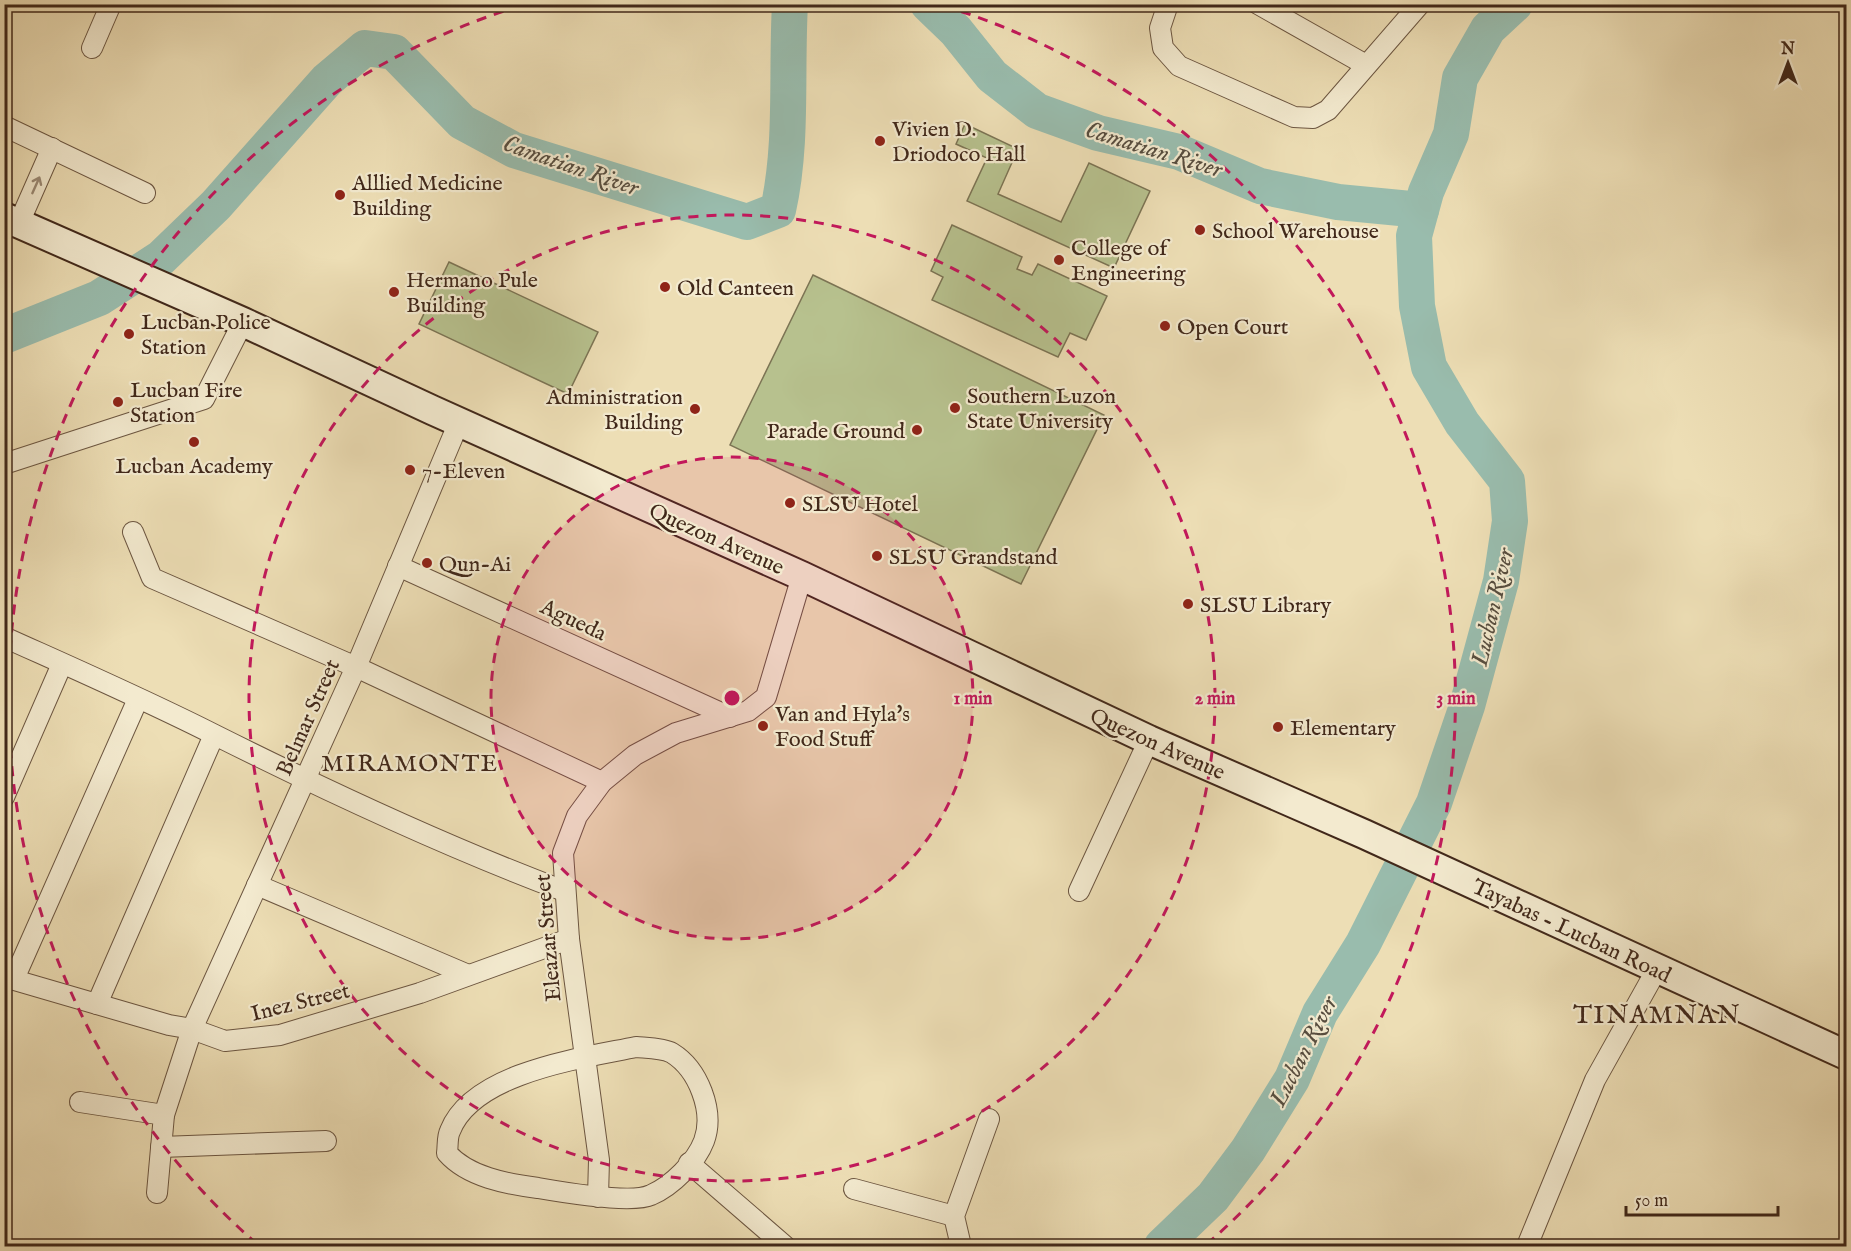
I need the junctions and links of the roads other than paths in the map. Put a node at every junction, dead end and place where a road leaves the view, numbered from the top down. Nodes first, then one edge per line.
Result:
1 (111, 4) edge
2 (1168, 4) edge
3 (1258, 4) edge
4 (1420, 4) edge
5 (92, 48) dead end
6 (1366, 65) junction
7 (4, 126) edge
8 (52, 148) junction
9 (145, 193) dead end
10 (12, 220) edge
11 (243, 322) junction
12 (459, 422) junction
13 (4, 464) edge
14 (133, 532) dead end
15 (399, 566) junction
16 (802, 576) junction
17 (4, 637) edge
18 (62, 664) junction
19 (356, 667) junction
20 (138, 699) junction
21 (730, 717) junction
22 (214, 735) junction
23 (1149, 740) junction
24 (304, 781) junction
25 (602, 782) junction
26 (4, 797) edge
27 (1428, 864) joint
28 (257, 885) junction
29 (564, 891) junction
30 (1079, 891) dead end
31 (568, 939) junction
32 (1657, 969) junction
33 (466, 974) junction
34 (9, 978) edge
35 (97, 1004) junction
36 (192, 1029) junction
37 (1846, 1055) edge
38 (584, 1058) junction
39 (80, 1102) dead end
40 (164, 1114) junction
41 (989, 1119) dead end
42 (327, 1141) dead end
43 (161, 1147) junction
44 (689, 1163) junction
45 (854, 1189) dead end
46 (157, 1193) dead end
47 (598, 1197) junction
48 (954, 1216) junction
49 (782, 1246) edge
50 (961, 1246) edge
51 (1527, 1246) edge

1 - 5 street
2 - 6 street
3 - 6 street
4 - 6 street
7 - 8 street
8 - 9 street
10 -> 8 street
10 - 11 main road, Quezon Avenue
11 - 12 main road, Quezon Avenue
11 - 13 street
12 - 15 street, Belmar Street
12 - 16 main road, Quezon Avenue
14 - 19 street
15 - 19 street, Belmar Street
15 - 21 street, Agueda
16 - 21 street, Eleazar Street
16 - 23 main road, Quezon Avenue
17 - 18 street
18 - 20 street
18 - 26 street
19 - 24 street, Belmar Street
19 - 25 street
20 - 22 street
20 - 34 street
21 - 25 street, Eleazar Street
22 - 24 street
22 - 35 street
23 - 27 main road, Quezon Avenue
23 - 30 street
24 - 28 street, Belmar Street
24 - 29 street
25 - 29 street, Eleazar Street
27 - 32 main road, Tayabas - Lucban Road
28 - 33 street
28 - 36 street, Belmar Street
29 - 31 street, Eleazar Street
31 - 33 street, Inez Street
31 - 38 street, Eleazar Street
32 - 37 main road, Tayabas - Lucban Road
32 - 51 street
33 - 36 street, Inez Street
34 - 35 street, Inez Street
35 - 36 street, Inez Street
36 - 40 street, Belmar Street
38 - 44 street
38 - 47 street, Eleazar Street
38 - 47 street
39 - 40 street
40 - 43 street, Belmar Street
41 - 48 street
42 - 43 street
43 - 46 street, Belmar Street
44 - 47 street
44 - 49 street
45 - 48 street
48 - 50 street

